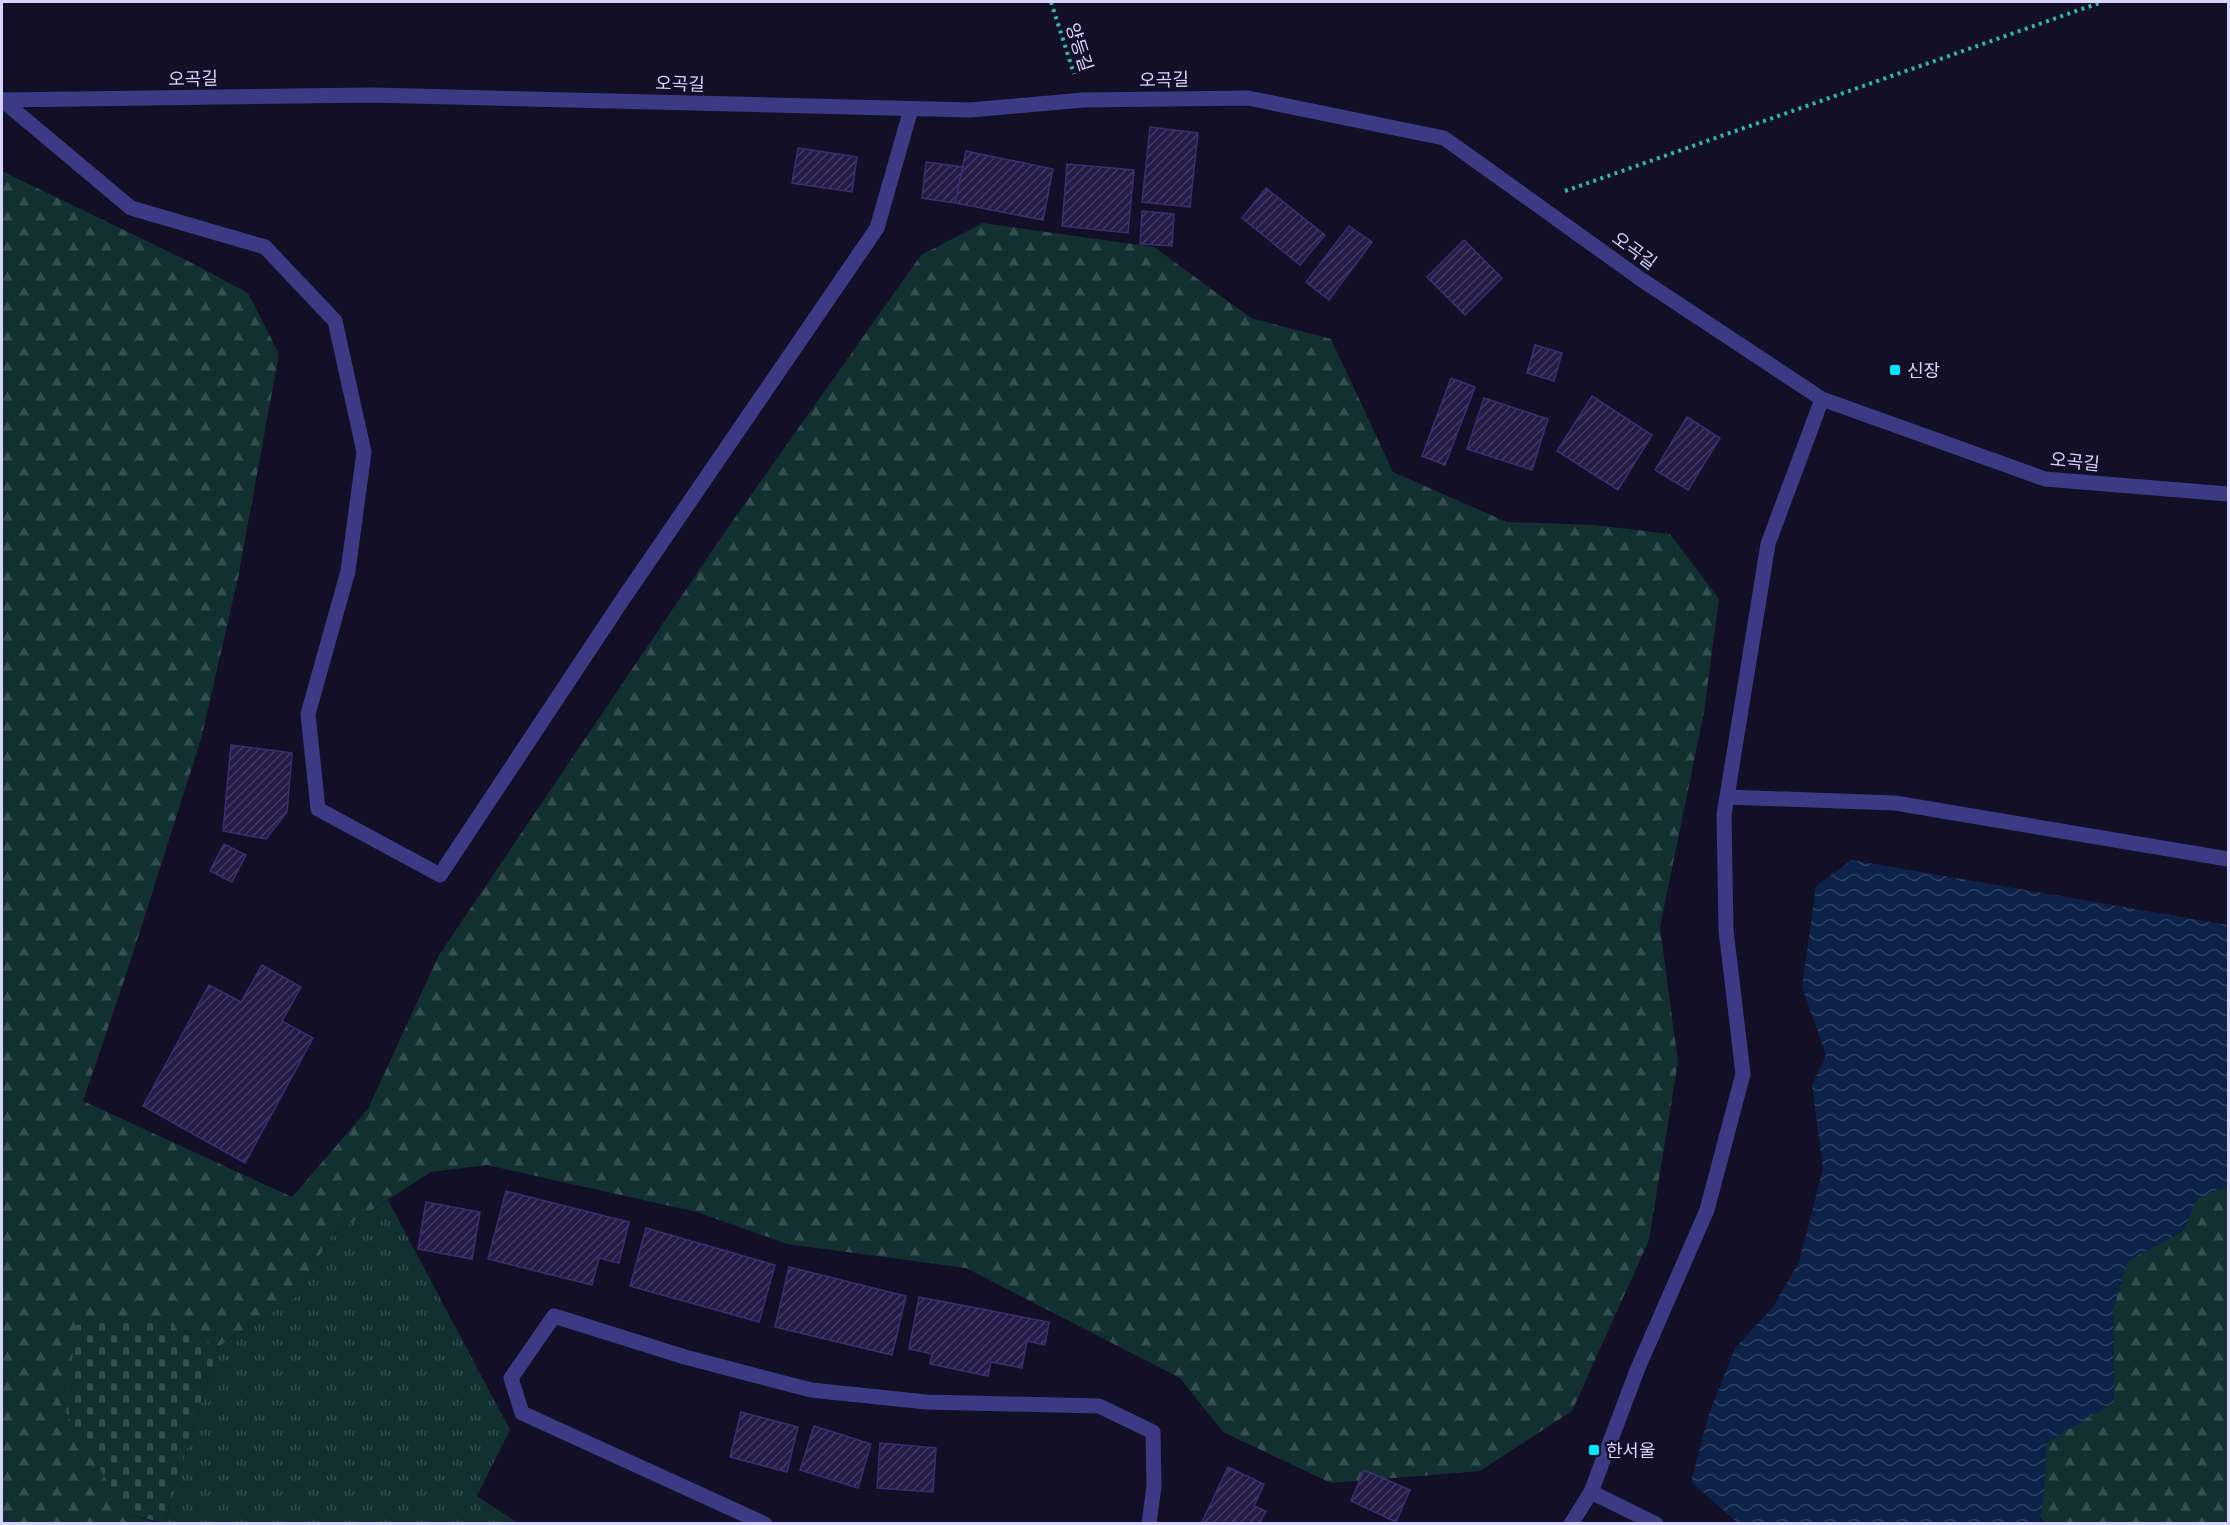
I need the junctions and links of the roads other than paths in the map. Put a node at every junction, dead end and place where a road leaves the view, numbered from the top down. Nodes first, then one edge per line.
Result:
1 (2, 100) edge
2 (911, 109) junction
3 (1822, 399) junction
4 (2229, 494) edge
5 (1727, 797) junction
6 (2229, 859) edge
7 (1591, 1492) junction
8 (765, 1524) edge
9 (1149, 1524) edge
10 (1571, 1524) edge
11 (1656, 1524) edge

1 - 2 street, 오곡길
1 - 2 street
2 - 3 street, 오곡길
3 - 4 street, 오곡길
3 - 5 street
5 - 6 street
5 - 7 street
7 - 10 street
7 - 11 street
8 - 9 street

